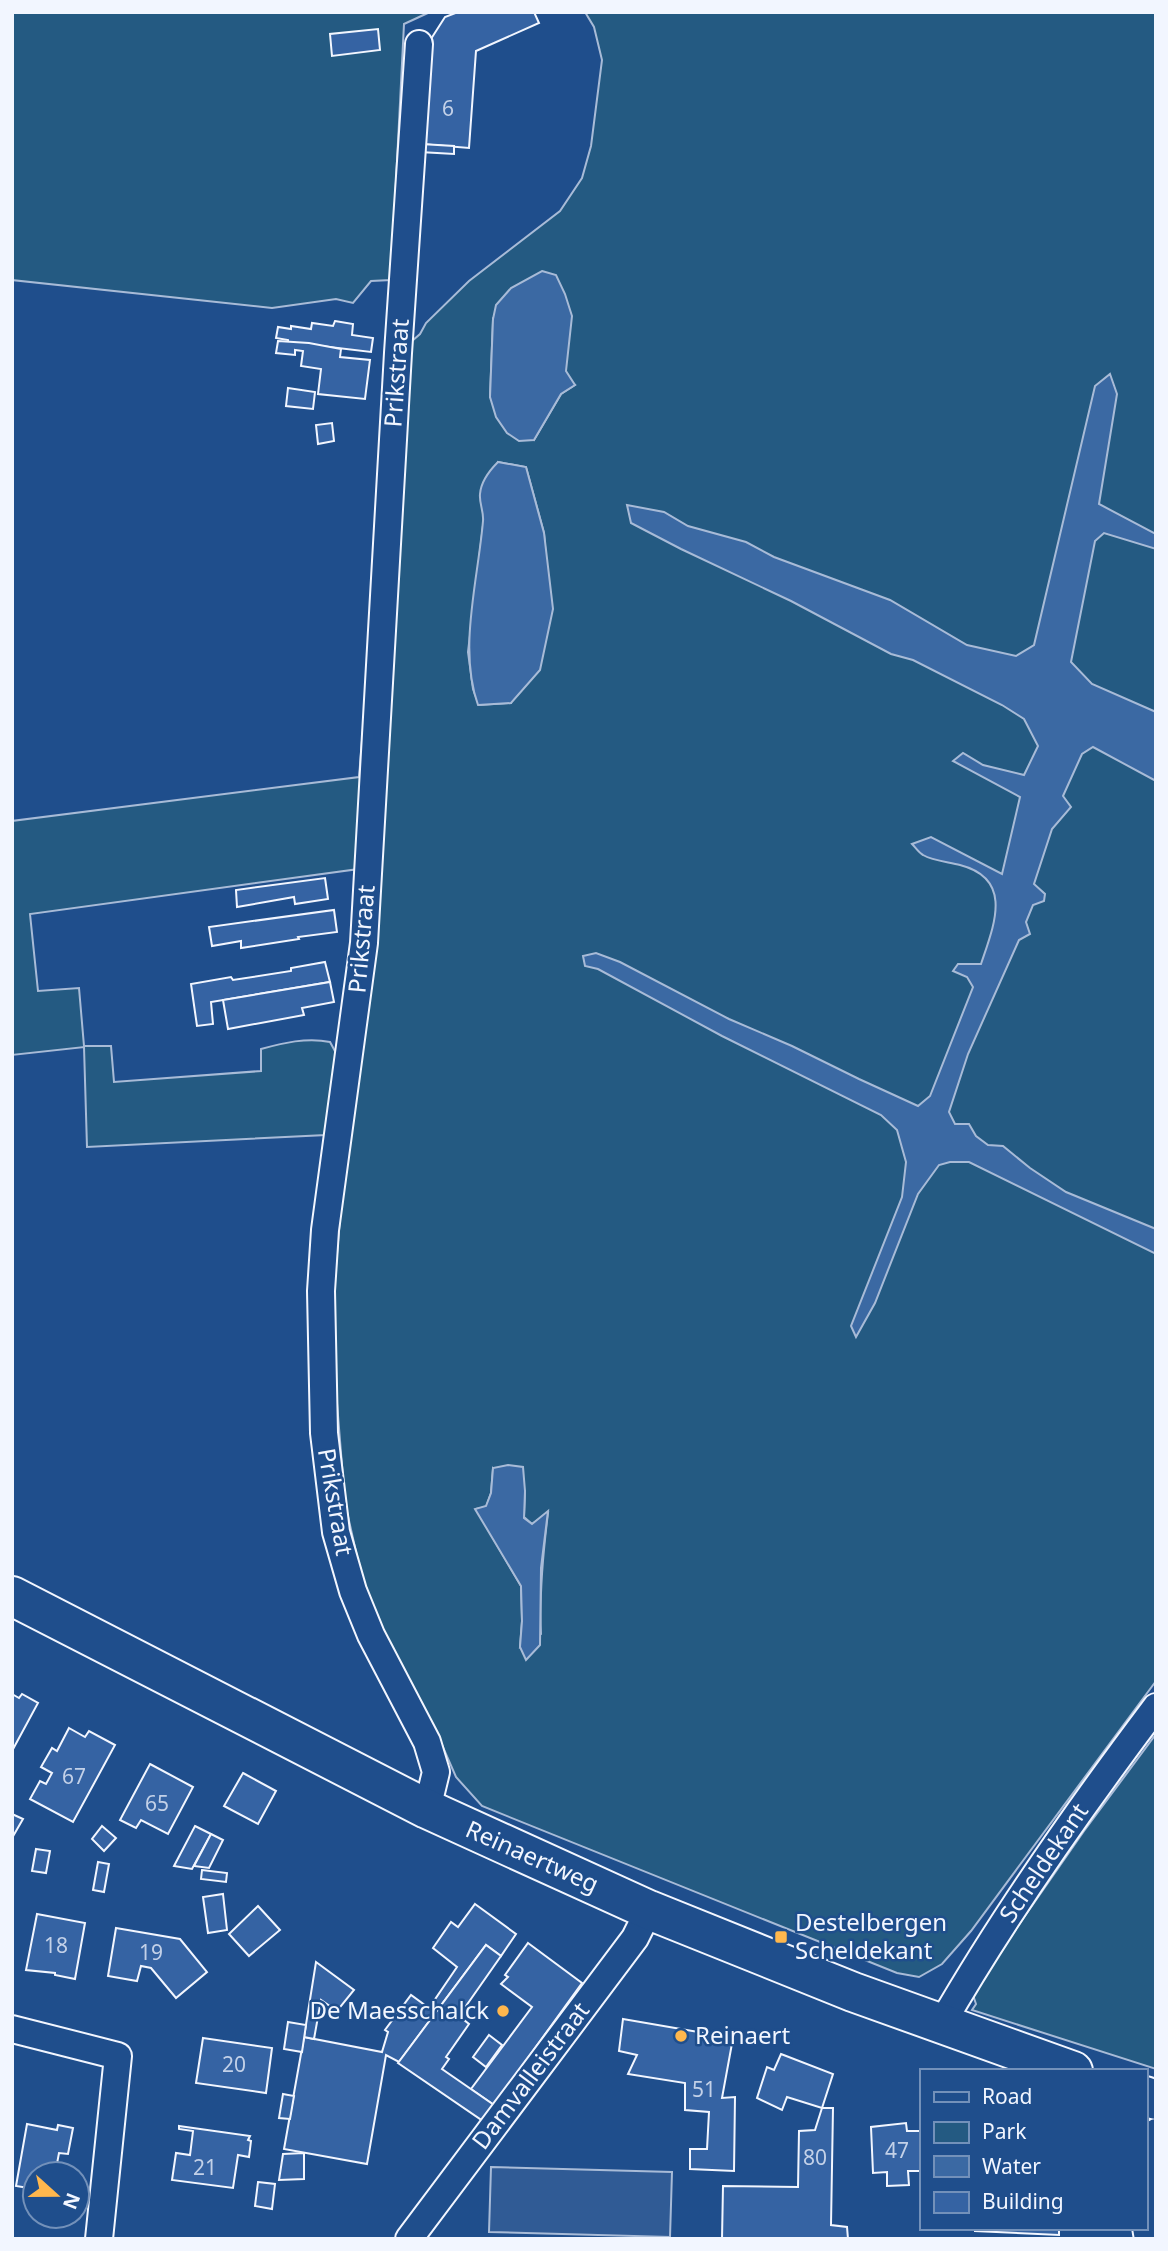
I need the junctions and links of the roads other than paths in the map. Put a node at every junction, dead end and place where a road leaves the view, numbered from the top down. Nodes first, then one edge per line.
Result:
1 (419, 44) dead end
2 (12, 1596) edge
3 (1156, 1707) edge
4 (427, 1809) junction
5 (649, 1910) junction
6 (941, 2025) junction
7 (12, 2029) edge
8 (1067, 2069) edge
9 (1156, 2132) edge
10 (1147, 2198) edge
11 (99, 2239) edge
12 (409, 2239) edge

1 - 4 street, Prikstraat
2 - 4 main road, Reinaertweg
3 - 6 street, Scheldekant
4 - 5 main road, Reinaertweg
5 - 6 main road, Reinaertweg
5 - 12 street, Damvalleistraat
6 - 8 main road, Reinaertweg
7 - 11 street
9 - 10 street

